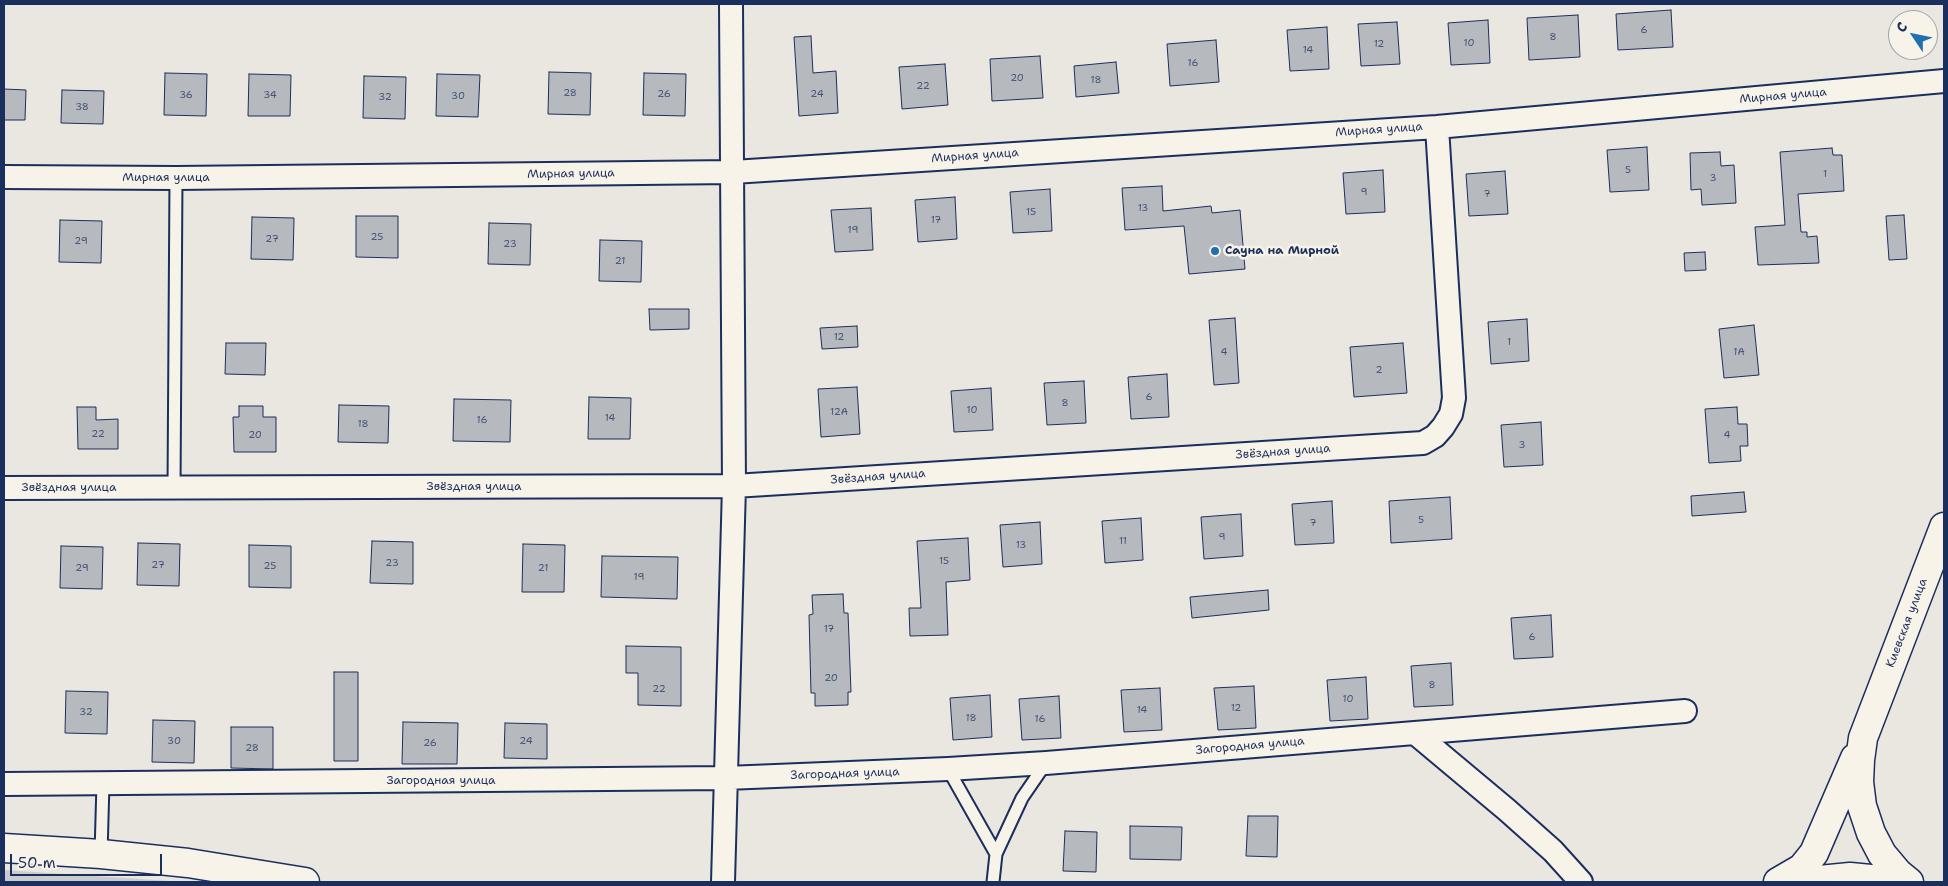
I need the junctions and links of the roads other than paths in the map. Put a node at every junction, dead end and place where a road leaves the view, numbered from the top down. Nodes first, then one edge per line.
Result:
1 (731, 4) edge
2 (1944, 81) edge
3 (1438, 127) junction
4 (733, 172) junction
5 (4, 177) edge
6 (176, 178) junction
7 (734, 486) junction
8 (4, 488) edge
9 (174, 488) junction
10 (1944, 527) edge
11 (1685, 711) dead end
12 (1867, 728) junction
13 (1415, 733) junction
14 (1046, 763) junction
15 (948, 769) junction
16 (726, 778) junction
17 (103, 783) junction
18 (4, 784) edge
19 (4, 848) edge
20 (101, 854) junction
21 (996, 854) junction
22 (304, 882) edge
23 (723, 882) edge
24 (993, 882) edge
25 (1581, 882) edge
26 (1778, 882) edge
27 (1799, 882) edge
28 (1888, 882) edge
29 (1909, 882) edge

1 - 4 street
2 - 3 street, Мирная улица
3 - 4 street, Мирная улица
3 - 7 street, Звёздная улица
4 - 6 street, Мирная улица
4 - 7 street
5 - 6 street, Мирная улица
6 - 9 lane
7 - 9 street, Звёздная улица
7 - 16 street
8 - 9 street, Звёздная улица
10 - 12 street, Киевская улица
11 - 13 street, Загородная улица
12 - 26 street
12 - 29 street
13 - 14 street, Загородная улица
13 - 25 street
14 - 15 street, Загородная улица
14 - 21 lane
15 - 16 street, Загородная улица
15 - 21 lane
16 - 17 street, Загородная улица
16 - 23 street
17 - 18 street, Загородная улица
17 - 20 lane
19 - 20 street
20 - 22 street
21 - 24 lane
27 - 28 street

